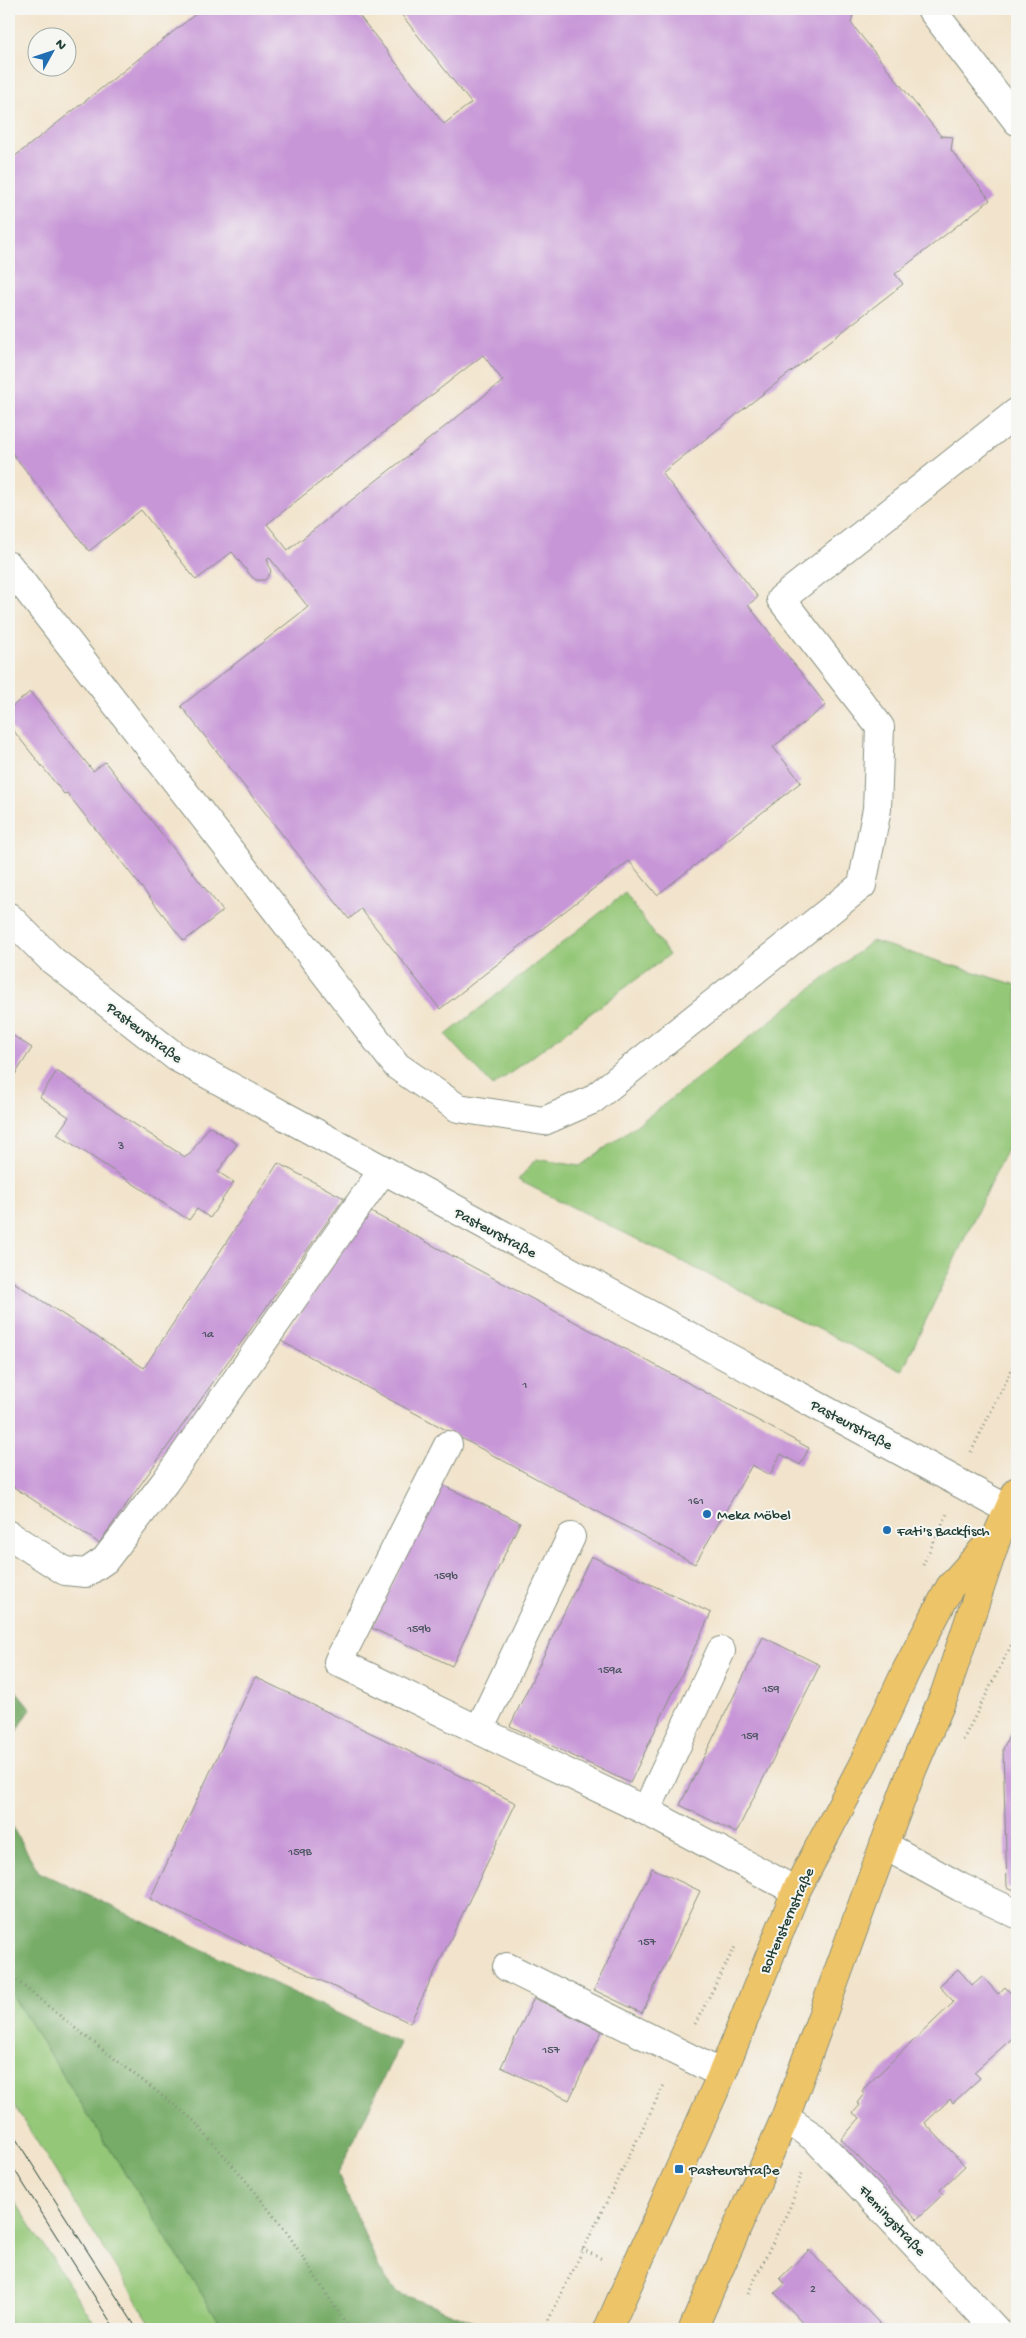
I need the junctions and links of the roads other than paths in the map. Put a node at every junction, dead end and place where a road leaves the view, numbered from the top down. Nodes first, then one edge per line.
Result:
1 (931, 9) edge
2 (1017, 121) edge
3 (1017, 412) edge
4 (9, 566) edge
5 (9, 917) edge
6 (383, 1170) junction
7 (448, 1445) dead end
8 (1008, 1511) edge
9 (9, 1535) edge
10 (571, 1537) dead end
11 (722, 1651) dead end
12 (479, 1730) junction
13 (646, 1811) junction
14 (884, 1845) junction
15 (796, 1891) junction
16 (1017, 1914) edge
17 (507, 1968) dead end
18 (722, 2074) junction
19 (785, 2118) junction
20 (608, 2329) edge
21 (693, 2329) edge
22 (995, 2329) edge

1 - 2 street
3 - 4 street
5 - 6 street, Pasteurstraße
6 - 8 street, Pasteurstraße
6 - 9 street
7 - 12 street
8 - 14 main road
8 - 15 main road, Boltensternstraße
10 - 12 street
11 - 13 street
12 - 13 street
13 - 15 street
14 - 16 street
14 - 19 main road
15 - 18 main road, Boltensternstraße
17 - 18 street
18 - 20 main road, Boltensternstraße
19 - 21 main road
19 - 22 street, Flemingstraße

